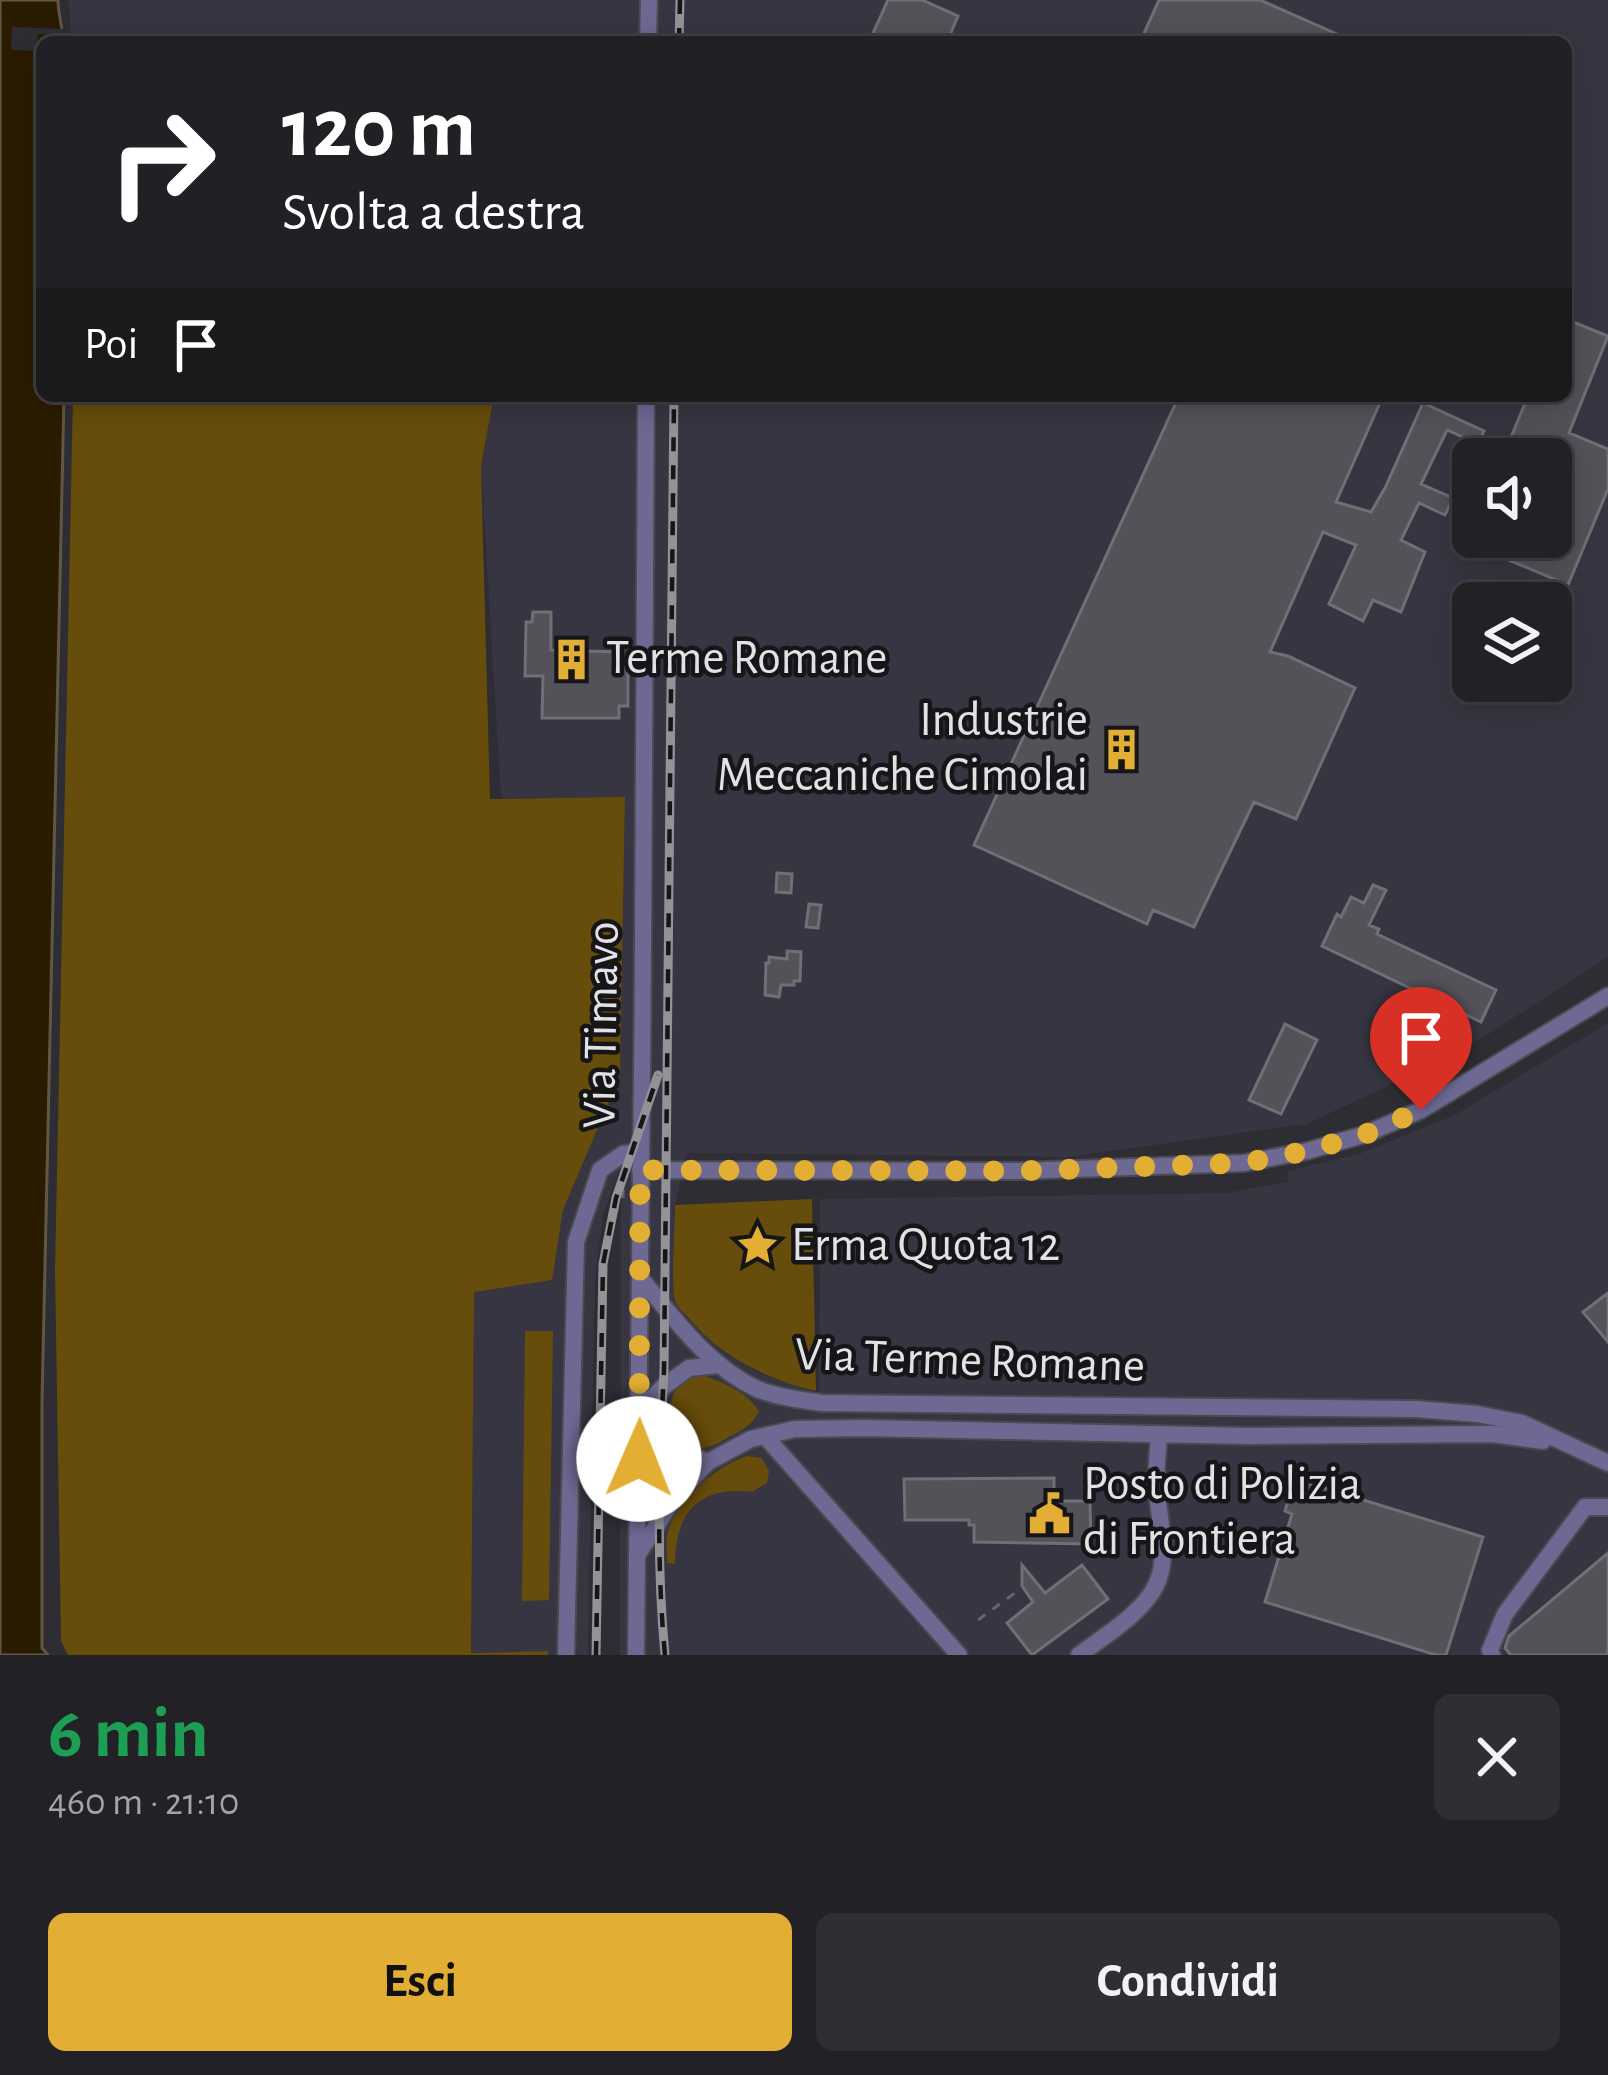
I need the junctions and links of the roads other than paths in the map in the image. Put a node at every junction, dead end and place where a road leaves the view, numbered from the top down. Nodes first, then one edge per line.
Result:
1 (649, 0) edge
2 (649, 36) edge
3 (646, 402) edge
4 (1608, 996) edge
5 (640, 1161) junction
6 (641, 1279) junction
7 (718, 1365) junction
8 (639, 1412) junction
9 (1159, 1434) junction
10 (765, 1436) junction
11 (1581, 1451) junction
12 (708, 1462) junction
13 (1608, 1462) edge
14 (1608, 1507) edge
15 (637, 1554) junction
16 (566, 1655) edge
17 (636, 1655) edge
18 (959, 1655) edge
19 (1079, 1655) edge
20 (1492, 1655) edge

1 - 2 street
3 - 5 street, Via Timavo
4 - 5 street
5 - 6 street, Via Timavo
5 - 16 street
6 - 7 street, Via Terme Romane
6 - 8 street, Via Timavo
7 - 8 street
7 - 11 street, Via Terme Romane
8 - 12 street
8 - 15 street, Via Timavo
9 - 10 street, Via Terme Romane
9 - 11 street, Via Terme Romane
9 - 19 street, Via Terme Romane
10 - 12 street, Via Terme Romane
10 - 18 street, Via Terme Romane
11 - 13 street
12 - 15 street, Via Terme Romane
14 - 20 street
15 - 17 street, Via Timavo

